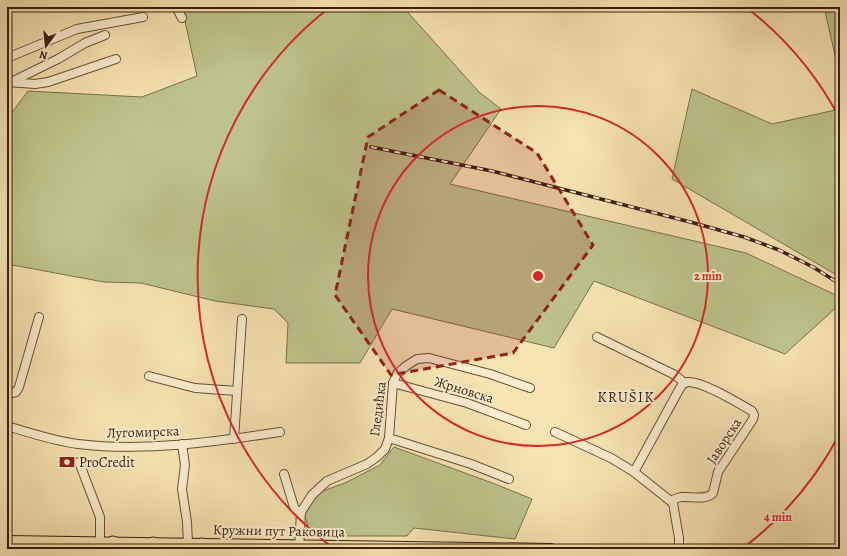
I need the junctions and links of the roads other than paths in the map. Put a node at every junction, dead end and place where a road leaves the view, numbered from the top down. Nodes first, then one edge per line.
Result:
1 (176, 7) edge
2 (143, 17) dead end
3 (182, 18) dead end
4 (105, 35) dead end
5 (7, 58) edge
6 (116, 59) dead end
7 (8, 82) edge
8 (39, 317) dead end
9 (242, 319) dead end
10 (597, 337) dead end
11 (149, 376) dead end
12 (393, 383) junction
13 (684, 383) junction
14 (530, 388) dead end
15 (237, 391) junction
16 (7, 394) edge
17 (526, 425) dead end
18 (7, 426) edge
19 (280, 432) dead end
20 (555, 432) dead end
21 (389, 438) junction
22 (234, 439) junction
23 (182, 444) junction
24 (79, 462) dead end
25 (634, 472) junction
26 (284, 474) dead end
27 (509, 479) dead end
28 (671, 500) junction
29 (301, 512) junction
30 (7, 541) edge
31 (100, 542) junction
32 (113, 542) junction
33 (202, 544) joint
34 (185, 546) edge
35 (153, 547) edge
36 (299, 547) edge
37 (127, 549) edge
38 (551, 549) edge
39 (679, 549) edge

1 - 3 street
2 - 5 street
4 - 7 street
6 - 7 street
8 - 16 street
9 - 15 street
10 - 13 street, Јаворска
11 - 15 street
12 - 14 street, Гледићка
12 - 17 street, Жрновска
12 - 21 street, Гледићка
13 - 25 street
13 - 28 street, Јаворска
15 - 22 street
18 - 23 street, Лугомирска
19 - 22 street, Лугомирска
20 - 25 street
21 - 27 street
21 - 29 street, Гледићка
22 - 23 street, Лугомирска
23 - 34 street
24 - 31 street
25 - 28 street
26 - 29 street
28 - 39 street
29 - 36 street, Гледићка
30 - 31 main road
31 - 32 main road
32 - 35 main road
32 - 37 highway
33 - 34 highway
33 - 36 main road, Кружни пут Раковица
34 - 35 main road
36 - 38 main road, Кружни пут Раковица

